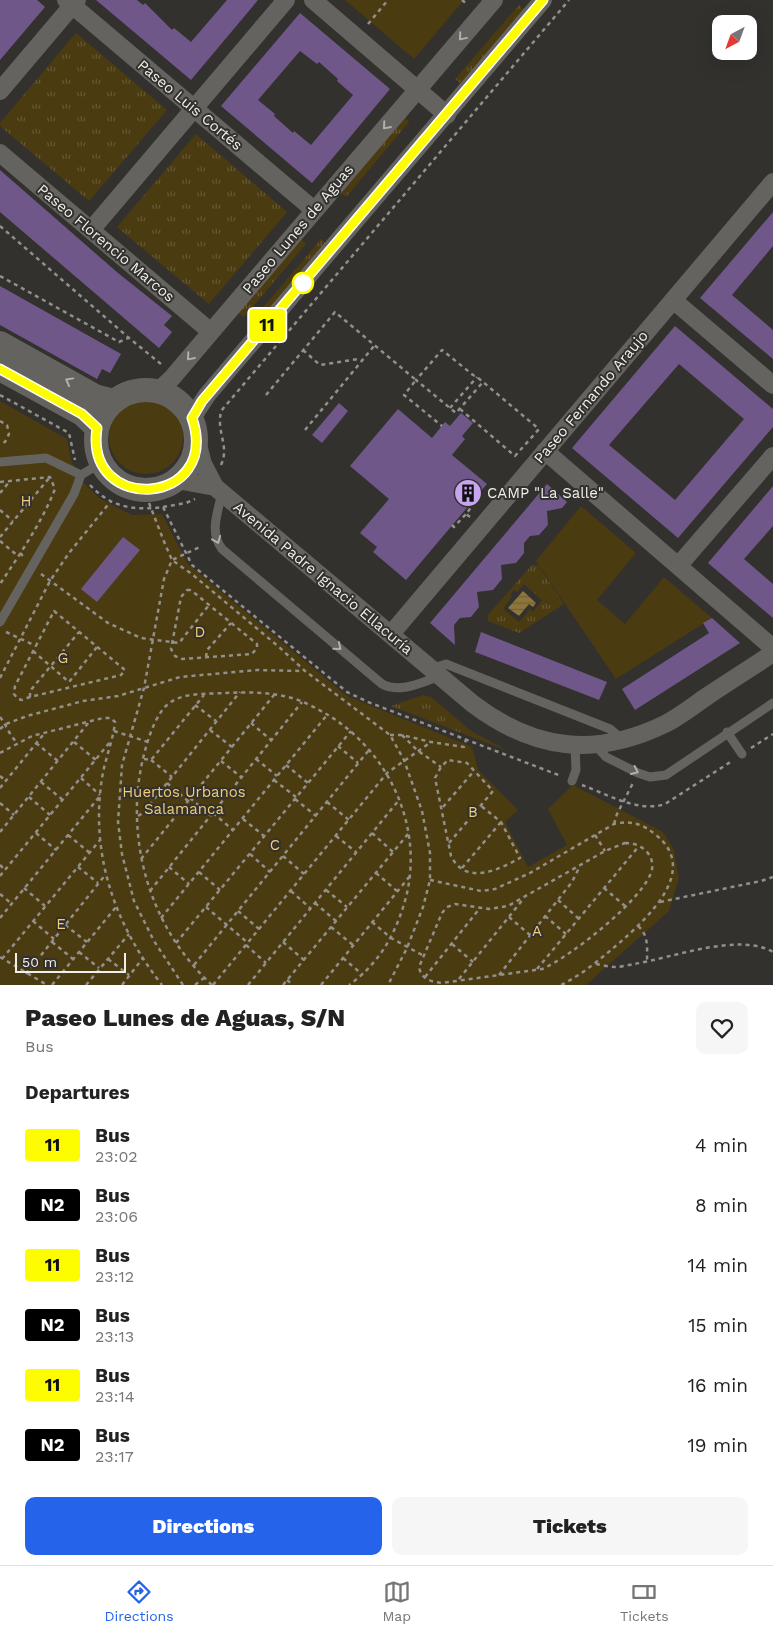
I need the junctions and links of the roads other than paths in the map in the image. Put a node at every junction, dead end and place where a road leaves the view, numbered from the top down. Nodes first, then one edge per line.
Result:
1 (286, 0) edge
2 (313, 0) edge
3 (494, 0) edge
4 (543, 0) edge
5 (72, 2) edge
6 (418, 89) junction
7 (0, 91) edge
8 (194, 109) junction
9 (447, 115) junction
10 (0, 153) edge
11 (773, 182) edge
12 (314, 210) junction
13 (90, 230) junction
14 (673, 300) junction
15 (211, 332) junction
16 (0, 343) edge
17 (0, 369) edge
18 (773, 386) edge
19 (158, 391) junction
20 (114, 401) junction
21 (192, 418) junction
22 (97, 428) junction
23 (197, 441) junction
24 (545, 451) junction
25 (773, 456) edge
26 (0, 462) edge
27 (101, 463) junction
28 (81, 475) junction
29 (177, 480) junction
30 (218, 490) junction
31 (679, 566) junction
32 (0, 622) edge
33 (391, 634) junction
34 (773, 648) edge
35 (773, 653) edge
36 (436, 672) junction
37 (773, 703) edge
38 (728, 732) junction
39 (623, 740) junction
40 (575, 745) junction
41 (596, 745) junction
42 (742, 754) dead end
43 (572, 781) dead end

1 - 8 street
2 - 6 street
3 -> 6 street, Paseo Lunes de Aguas
4 - 9 street
5 - 7 street
5 - 8 street, Paseo Luis Cortés
6 - 9 street
6 -> 12 street, Paseo Lunes de Aguas
8 - 12 street, Paseo Luis Cortés
8 - 13 street
9 - 21 street
10 - 13 street, Paseo Florencio Marcos
11 - 14 street, Paseo Fernando Araujo
12 - 15 street, Paseo Lunes de Aguas
13 - 15 street, Paseo Florencio Marcos
14 - 18 street
14 - 24 street, Paseo Fernando Araujo
15 -> 19 street, Paseo Lunes de Aguas
20 -> 16 main road
17 - 22 main road
19 - 20 main road
19 - 21 main road
20 - 22 main road
21 - 23 main road
22 - 27 main road
23 - 29 main road
23 - 30 street, Avenida Padre Ignacio Ellacuría
24 - 31 street
24 - 33 street, Paseo Fernando Araujo
25 - 31 street
26 - 28 lane
27 - 28 lane
27 - 29 main road
28 - 32 lane
29 - 30 street, Avenida Padre Ignacio Ellacuría
30 - 33 street, Avenida Padre Ignacio Ellacuría
30 -> 36 lane
31 - 34 street
33 - 36 street, Avenida Padre Ignacio Ellacuría
35 - 39 street, Avenida Padre Ignacio Ellacuría
36 - 39 lane
36 - 40 street, Avenida Padre Ignacio Ellacuría
37 - 38 lane
41 -> 38 lane
38 - 42 lane
39 - 41 street, Avenida Padre Ignacio Ellacuría
40 - 41 street, Avenida Padre Ignacio Ellacuría
40 - 43 lane

